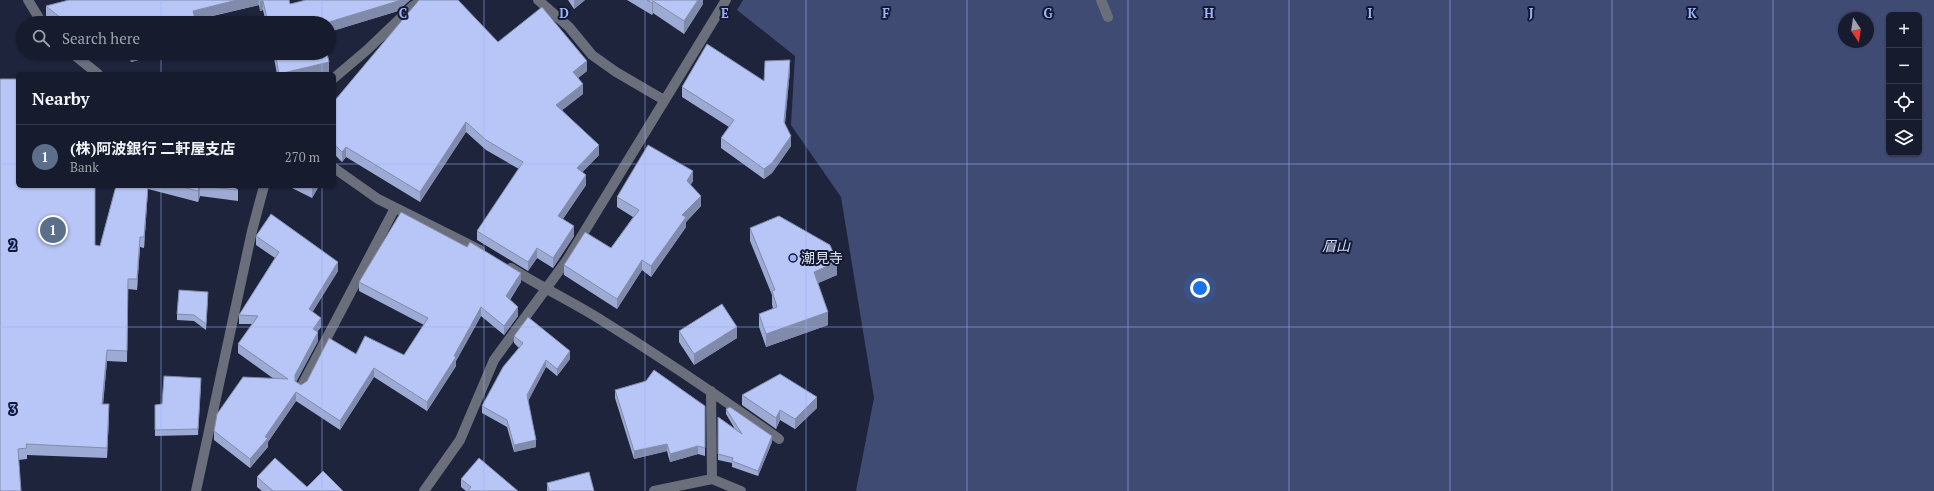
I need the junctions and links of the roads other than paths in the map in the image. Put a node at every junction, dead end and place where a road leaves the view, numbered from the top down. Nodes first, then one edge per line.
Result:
1 (28, 0) edge
2 (424, 0) edge
3 (538, 0) edge
4 (726, 0) edge
5 (1101, 0) edge
6 (38, 16) edge
7 (1108, 17) dead end
8 (81, 60) edge
9 (96, 72) edge
10 (336, 76) edge
11 (664, 100) junction
12 (336, 169) edge
13 (263, 188) edge
14 (395, 208) junction
15 (491, 256) edge
16 (505, 265) edge
17 (546, 290) junction
18 (301, 387) edge
19 (711, 391) junction
20 (779, 439) dead end
21 (712, 479) junction
22 (196, 491) edge
23 (424, 491) edge
24 (654, 491) edge
25 (741, 491) edge

1 - 6 street
2 - 10 street
3 - 11 street
4 - 11 street
5 - 7 street
8 - 9 street
11 - 17 street
12 - 14 street
13 - 22 street
14 - 15 street
14 - 18 street
16 - 17 street
17 - 19 street
17 - 23 street
19 - 20 street
19 - 21 street
21 - 24 street
21 - 25 street

